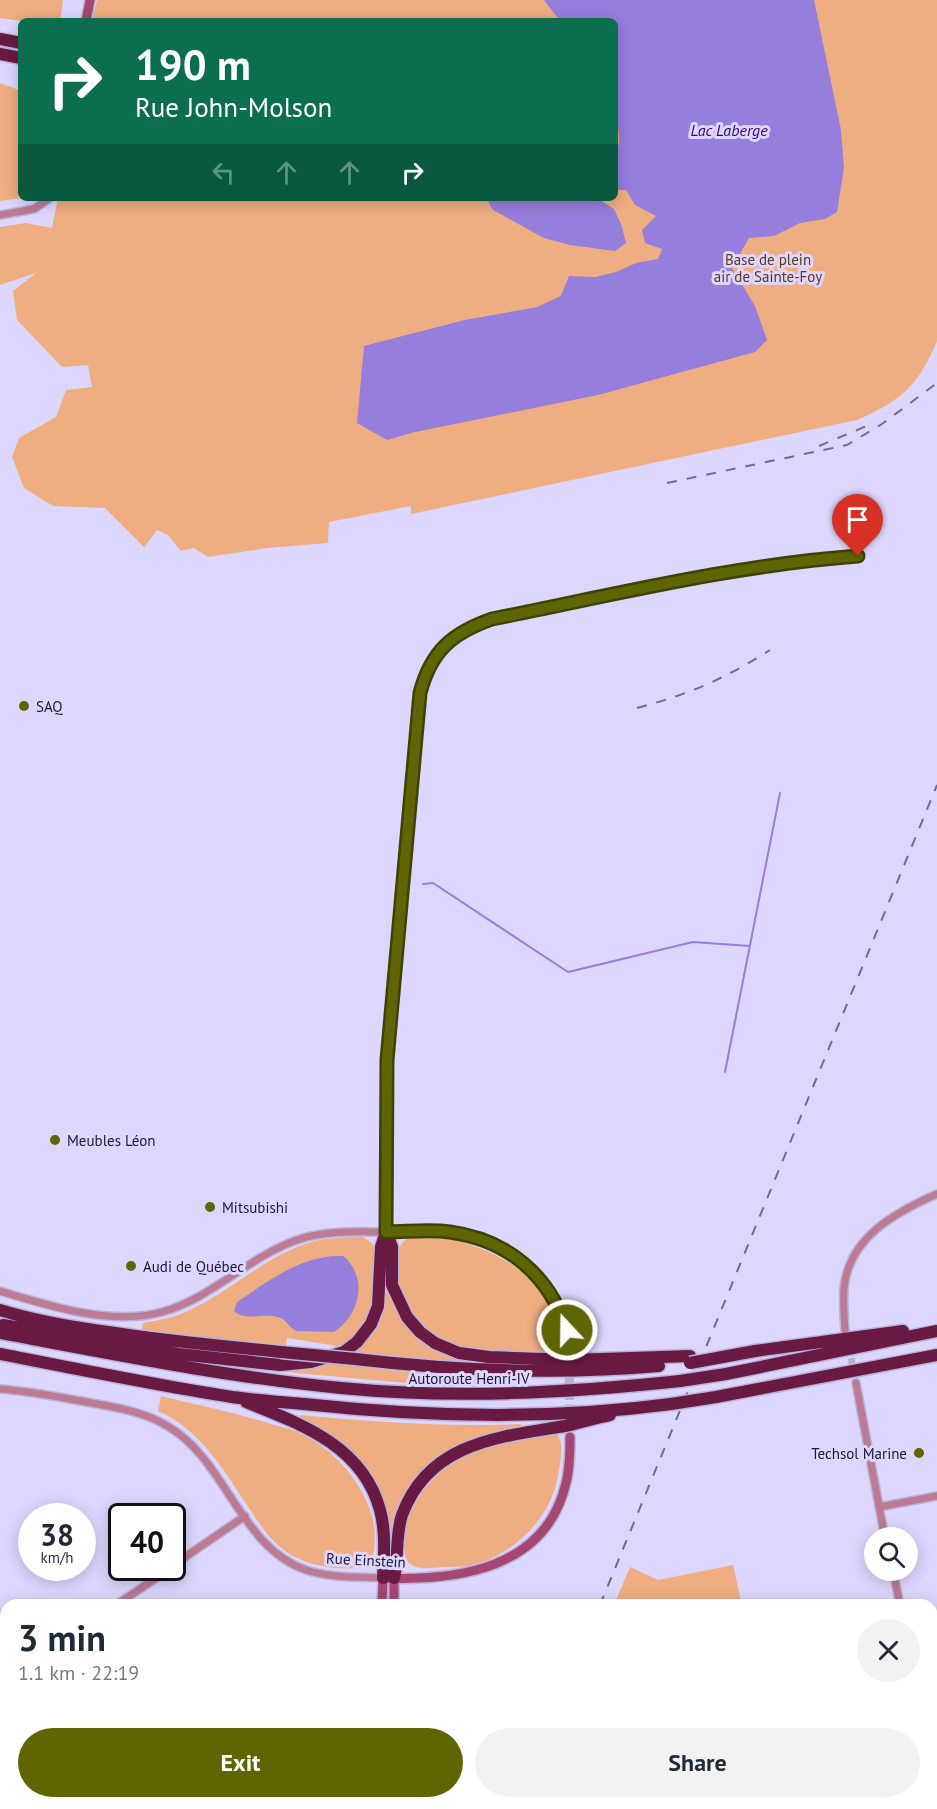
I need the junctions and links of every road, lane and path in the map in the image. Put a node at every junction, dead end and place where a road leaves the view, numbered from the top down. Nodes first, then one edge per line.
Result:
1 (90, 0) edge
2 (87, 18) edge
3 (0, 39) edge
4 (18, 42) edge
5 (0, 54) edge
6 (18, 57) edge
7 (46, 201) edge
8 (0, 215) edge
9 (858, 556) dead end
10 (937, 1194) edge
11 (386, 1232) junction
12 (0, 1291) edge
13 (0, 1310) edge
14 (0, 1325) edge
15 (937, 1329) edge
16 (845, 1330) dead end
17 (0, 1333) edge
18 (569, 1350) dead end
19 (0, 1354) edge
20 (937, 1354) edge
21 (690, 1359) junction
22 (0, 1360) edge
23 (35, 1361) junction
24 (856, 1383) tunnel mouth
25 (0, 1389) edge
26 (233, 1397) junction
27 (640, 1408) junction
28 (570, 1437) dead end
29 (937, 1496) edge
30 (879, 1507) junction
31 (245, 1516) junction
32 (883, 1527) edge
33 (186, 1557) edge
34 (388, 1578) junction
35 (151, 1581) edge
36 (895, 1581) edge
37 (125, 1599) edge
38 (383, 1599) edge
39 (393, 1599) edge
40 (899, 1599) edge

1 - 2 street
3 - 4 highway
5 - 6 highway
7 - 8 street
9 - 11 street
10 - 16 street
11 - 12 street
11 - 14 highway
11 - 18 street
11 - 21 highway
13 - 21 highway, bridge
15 - 17 highway, Autoroute Henri-IV, bridge
15 - 21 highway, bridge
19 - 23 highway
20 - 27 highway, bridge
22 - 23 highway
23 - 26 highway
24 - 30 street
25 - 31 street, Rue Einstein
26 - 27 highway
26 - 34 highway
27 - 34 highway
28 - 34 street, Rue Einstein
29 - 30 street
30 - 32 street
31 - 33 street
31 - 34 street, Rue Einstein
34 - 38 street
34 - 39 street
35 - 37 street
36 - 40 street

